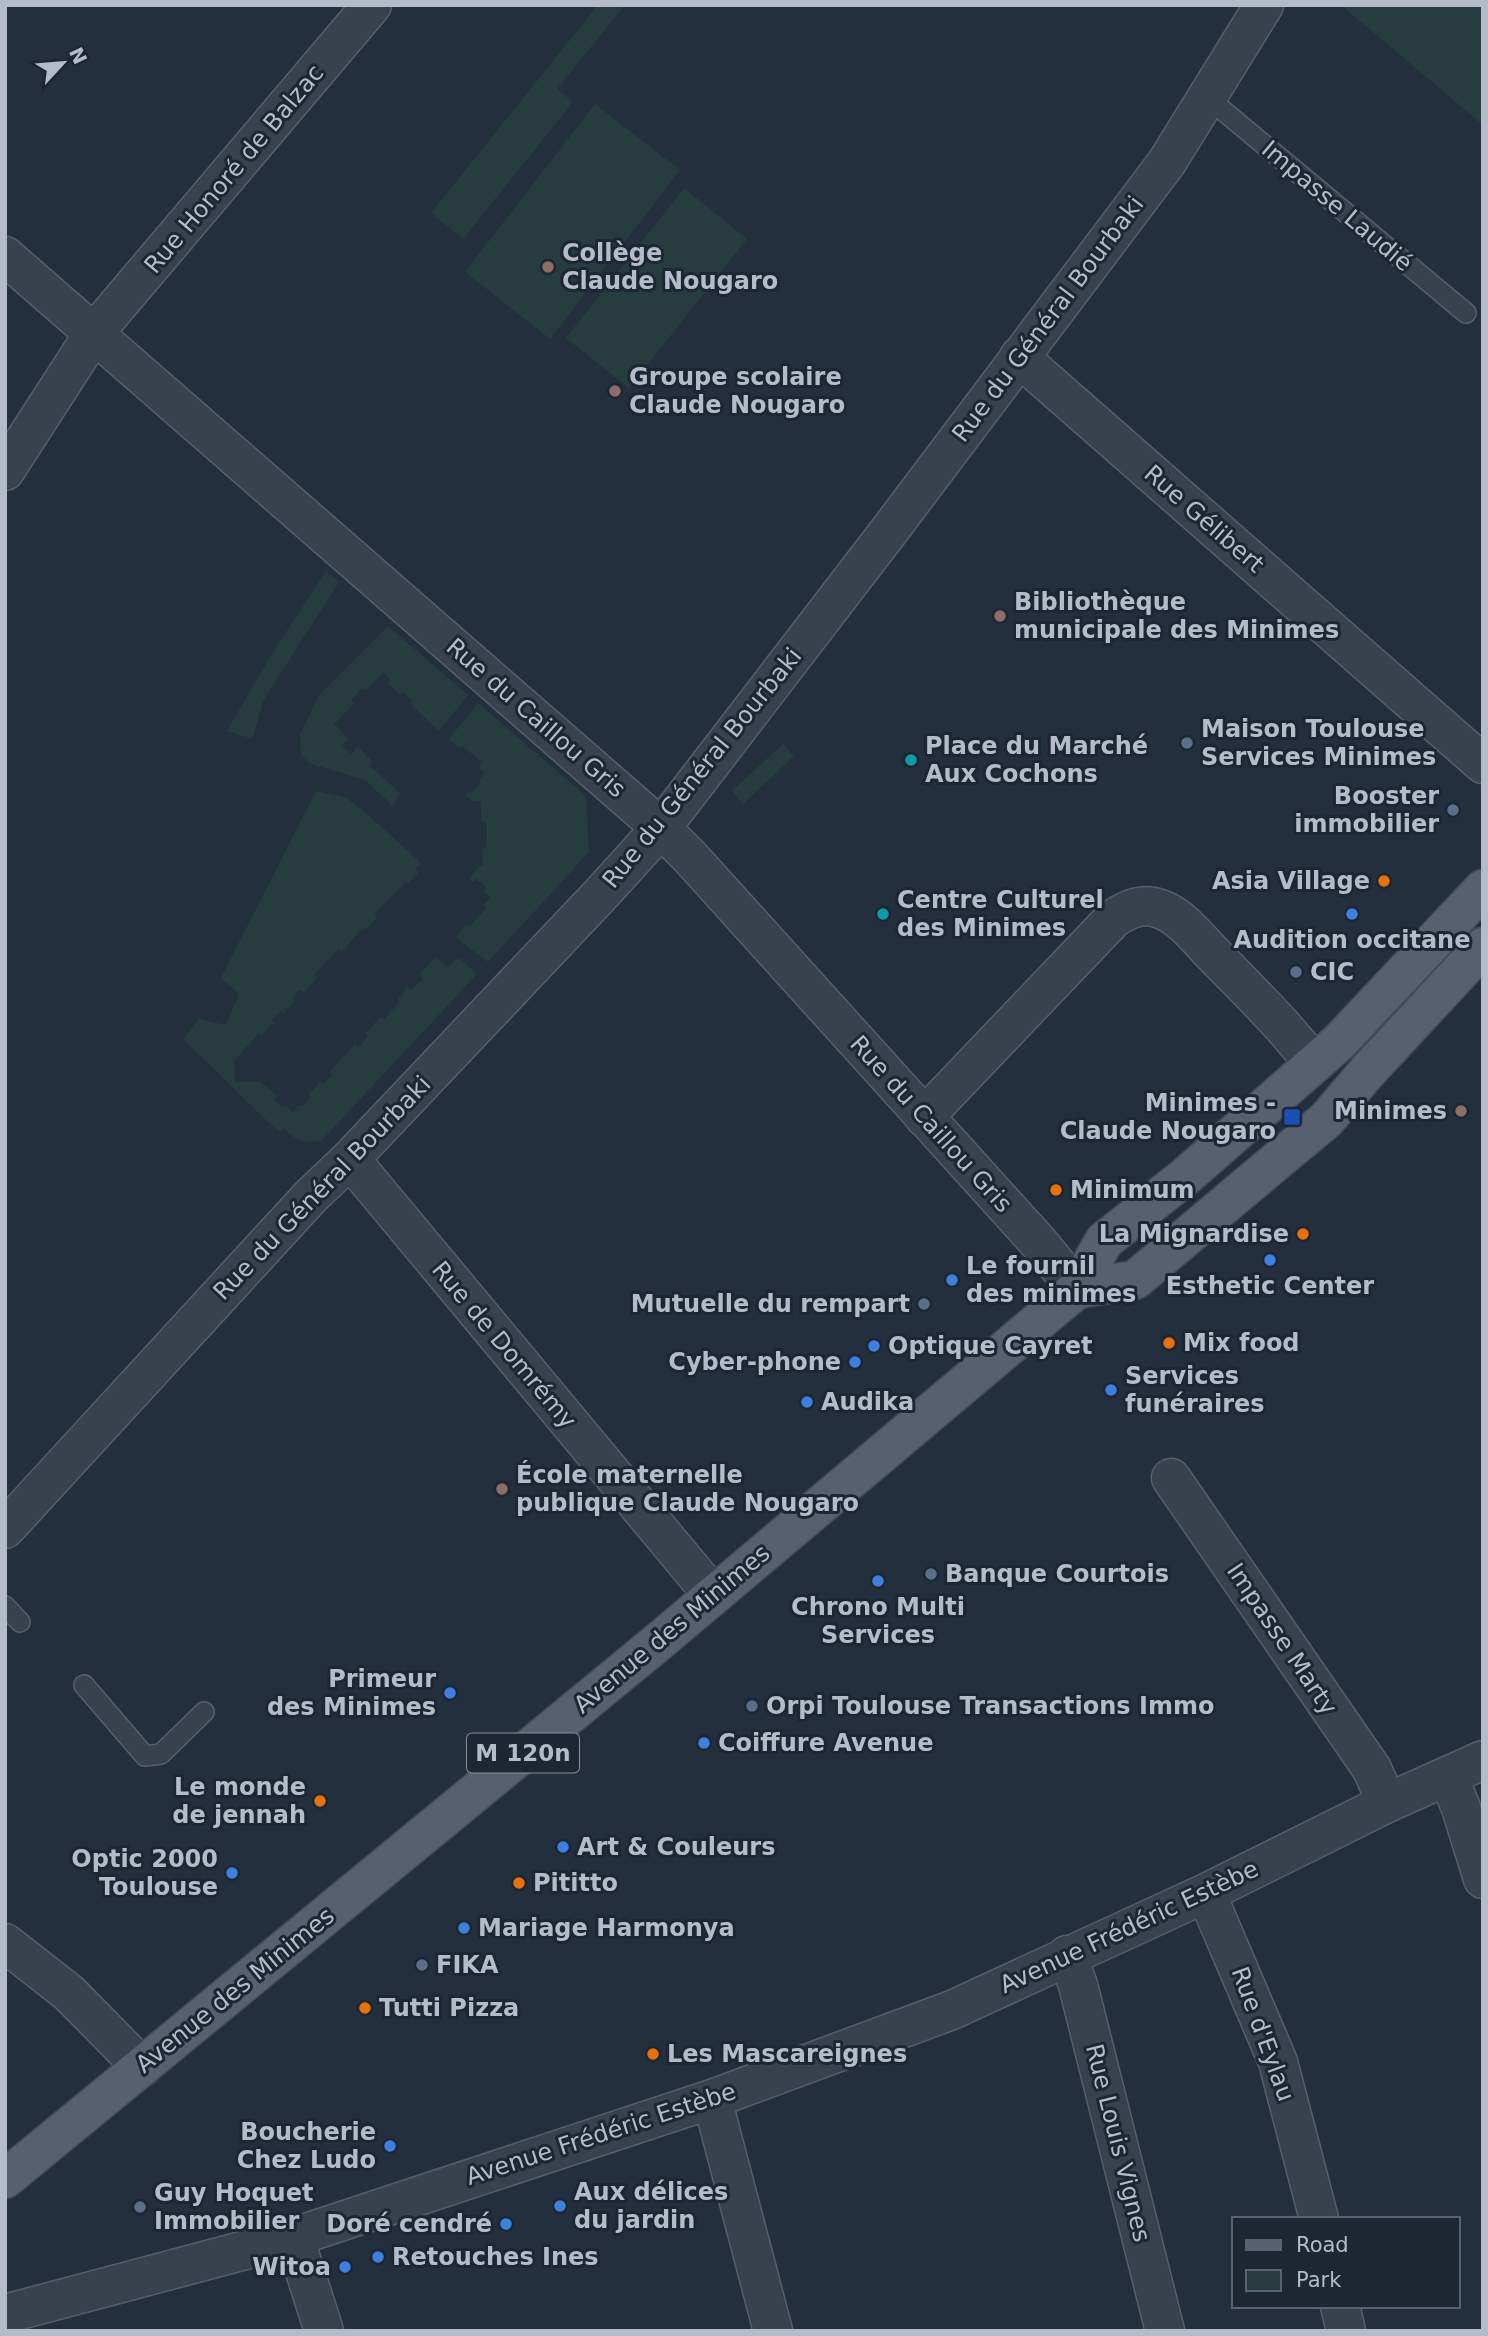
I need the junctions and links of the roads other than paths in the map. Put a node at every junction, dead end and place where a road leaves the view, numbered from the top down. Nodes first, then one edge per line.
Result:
1 (372, 5) edge
2 (1264, 5) edge
3 (1209, 98) junction
4 (5, 256) edge
5 (1466, 313) dead end
6 (94, 333) junction
7 (1019, 357) junction
8 (5, 471) edge
9 (1483, 764) edge
10 (661, 828) junction
11 (1483, 889) edge
12 (1483, 947) edge
13 (1314, 1064) junction
14 (924, 1117) junction
15 (350, 1159) junction
16 (1077, 1289) junction
17 (1171, 1478) dead end
18 (5, 1529) edge
19 (713, 1595) junction
20 (5, 1606) edge
21 (20, 1622) dead end
22 (84, 1685) dead end
23 (204, 1712) dead end
24 (1483, 1760) edge
25 (1448, 1776) junction
26 (1387, 1803) junction
27 (1483, 1879) edge
28 (1206, 1893) junction
29 (5, 1944) edge
30 (1067, 1955) junction
31 (142, 2067) junction
32 (712, 2099) junction
33 (5, 2179) edge
34 (1318, 2217) edge
35 (295, 2237) junction
36 (1340, 2308) edge
37 (5, 2314) edge
38 (324, 2331) edge
39 (773, 2331) edge
40 (1165, 2331) edge
41 (1346, 2331) edge

1 - 6 street, Rue Honoré de Balzac
2 - 3 street, Rue du Général Bourbaki
3 - 5 lane, Impasse Laudié
3 - 7 street, Rue du Général Bourbaki
4 - 6 street, Rue du Caillou Gris
6 - 8 street, Rue Honoré de Balzac
6 - 10 street, Rue du Caillou Gris
7 - 9 street, Rue Gélibert
7 - 10 street, Rue du Général Bourbaki
10 - 14 street, Rue du Caillou Gris
10 - 15 street, Rue du Général Bourbaki
11 - 13 main road, Avenue des Minimes / M 120n
12 - 16 main road
13 - 14 street
13 - 16 main road, Avenue des Minimes / M 120n
14 - 16 street, Rue du Caillou Gris
15 - 18 street, Rue du Général Bourbaki
15 - 19 street, Rue de Domrémy
16 - 19 main road, Avenue des Minimes / M 120n
17 - 26 street, Impasse Marty
19 - 31 main road, Avenue des Minimes / M 120n
20 - 21 lane
22 - 23 lane
24 - 25 street, Avenue Frédéric Estèbe
25 - 26 street, Avenue Frédéric Estèbe
25 - 27 street
26 - 28 street, Avenue Frédéric Estèbe
28 - 30 street, Avenue Frédéric Estèbe
28 - 34 street, Rue d'Eylau
29 - 31 street
30 - 32 street, Avenue Frédéric Estèbe
30 - 40 street, Rue Louis Vignes
31 - 33 main road, Avenue des Minimes / M 120n
32 - 35 street, Avenue Frédéric Estèbe
32 - 39 street
35 - 37 street, Avenue Frédéric Estèbe
35 - 38 street
36 - 41 street

